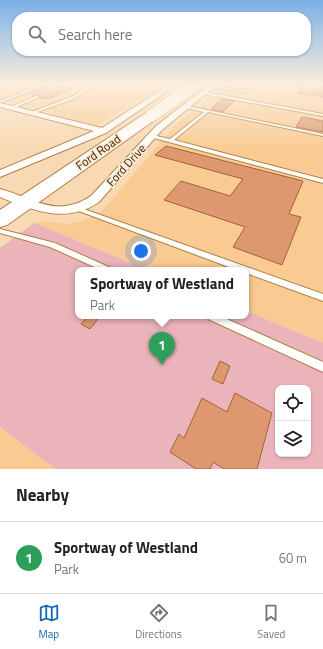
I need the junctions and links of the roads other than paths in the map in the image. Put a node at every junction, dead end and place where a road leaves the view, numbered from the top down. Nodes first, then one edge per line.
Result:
1 (5, 106) edge
2 (16, 106) edge
3 (50, 106) edge
4 (144, 106) edge
5 (171, 106) edge
6 (188, 106) joint
7 (285, 106) edge
8 (11, 108) junction
9 (207, 111) junction
10 (31, 113) junction
11 (323, 115) edge
12 (103, 131) junction
13 (323, 135) edge
14 (152, 136) junction
15 (171, 141) junction
16 (0, 174) edge
17 (323, 181) edge
18 (0, 193) edge
19 (25, 204) junction
20 (78, 209) junction
21 (0, 220) edge
22 (0, 231) edge
23 (101, 267) edge
24 (238, 267) edge
25 (249, 271) edge
26 (323, 298) edge
27 (218, 319) edge
28 (323, 367) edge

1 - 8 street
2 - 8 lane
3 - 10 lane
4 - 12 street
5 - 19 main road, Ford Road, bridge
6 - 9 lane
6 - 14 street, Ford Drive
7 - 11 lane
8 - 10 street
9 - 13 lane
9 - 15 lane
10 - 12 street
12 - 16 street
14 - 15 lane
14 - 20 street, Ford Drive
15 - 17 lane
18 - 19 street, Ford Drive
19 - 20 street, Ford Drive
19 - 21 main road, Ford Road
20 - 24 lane
22 - 23 lane
25 - 26 lane
27 - 28 lane

